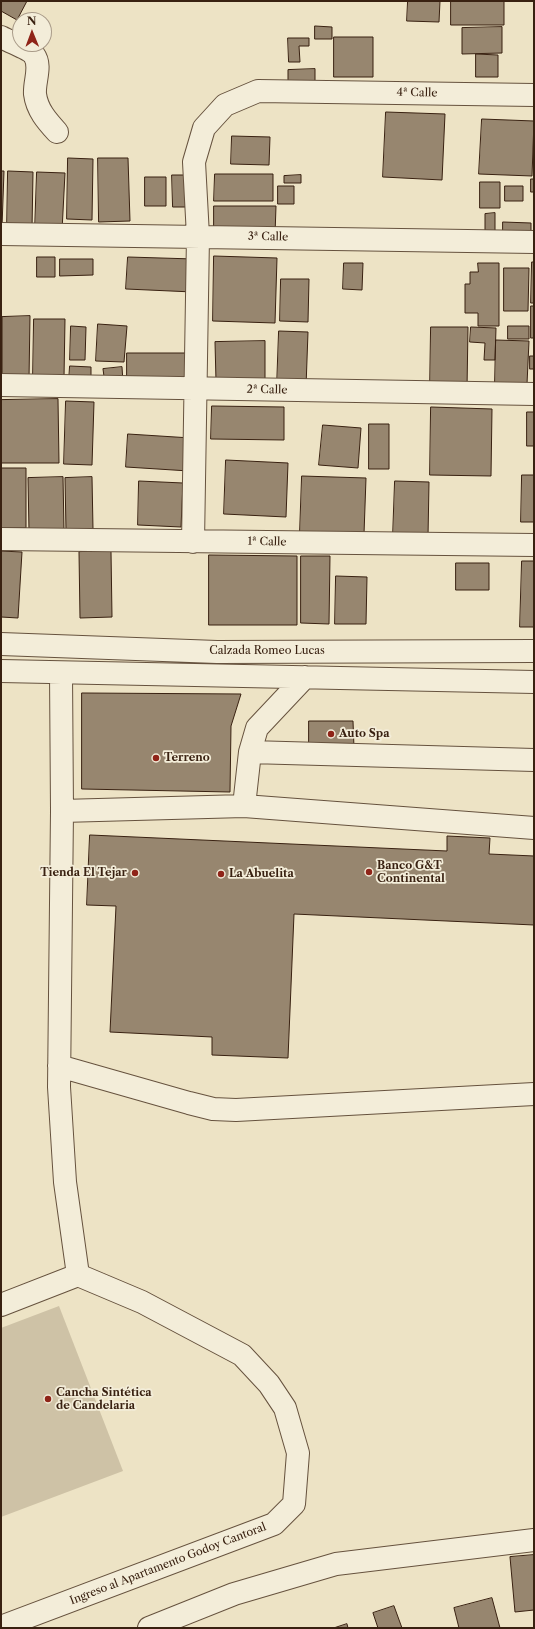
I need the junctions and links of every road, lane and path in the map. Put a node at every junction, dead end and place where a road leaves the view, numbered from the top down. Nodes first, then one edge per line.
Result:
1 (1, 37) edge
2 (534, 95) edge
3 (57, 132) dead end
4 (1, 234) edge
5 (198, 236) junction
6 (534, 242) edge
7 (1, 385) edge
8 (196, 389) junction
9 (534, 394) edge
10 (1, 538) edge
11 (193, 542) junction
12 (534, 545) edge
13 (1, 644) edge
14 (534, 651) edge
15 (1, 671) edge
16 (61, 673) junction
17 (305, 677) junction
18 (530, 685) edge
19 (250, 752) junction
20 (534, 760) edge
21 (244, 806) junction
22 (62, 811) junction
23 (534, 828) edge
24 (59, 1066) junction
25 (534, 1094) edge
26 (78, 1275) junction
27 (1, 1306) edge
28 (534, 1540) edge
29 (1, 1627) edge
30 (149, 1628) edge

1 - 3 street
2 - 5 street, 4ª Calle
4 - 5 street, 3ª Calle
5 - 6 street, 3ª Calle
5 - 8 street, 4ª Calle
7 - 8 street, 2ª Calle
8 - 9 street, 2ª Calle
8 - 11 street, 4ª Calle
10 - 11 street, 1ª Calle
11 - 12 street, 1ª Calle
13 - 14 street, Calzada Romeo Lucas
15 - 16 street
16 - 17 street
16 - 22 street
17 - 18 street
17 - 19 street
19 - 20 street
19 - 21 street
21 - 22 street
21 - 23 street
22 - 24 street
24 - 25 street
24 - 26 street
26 - 27 street
26 - 29 street, Ingreso al Apartamento Godoy Cantoral
28 - 30 street

